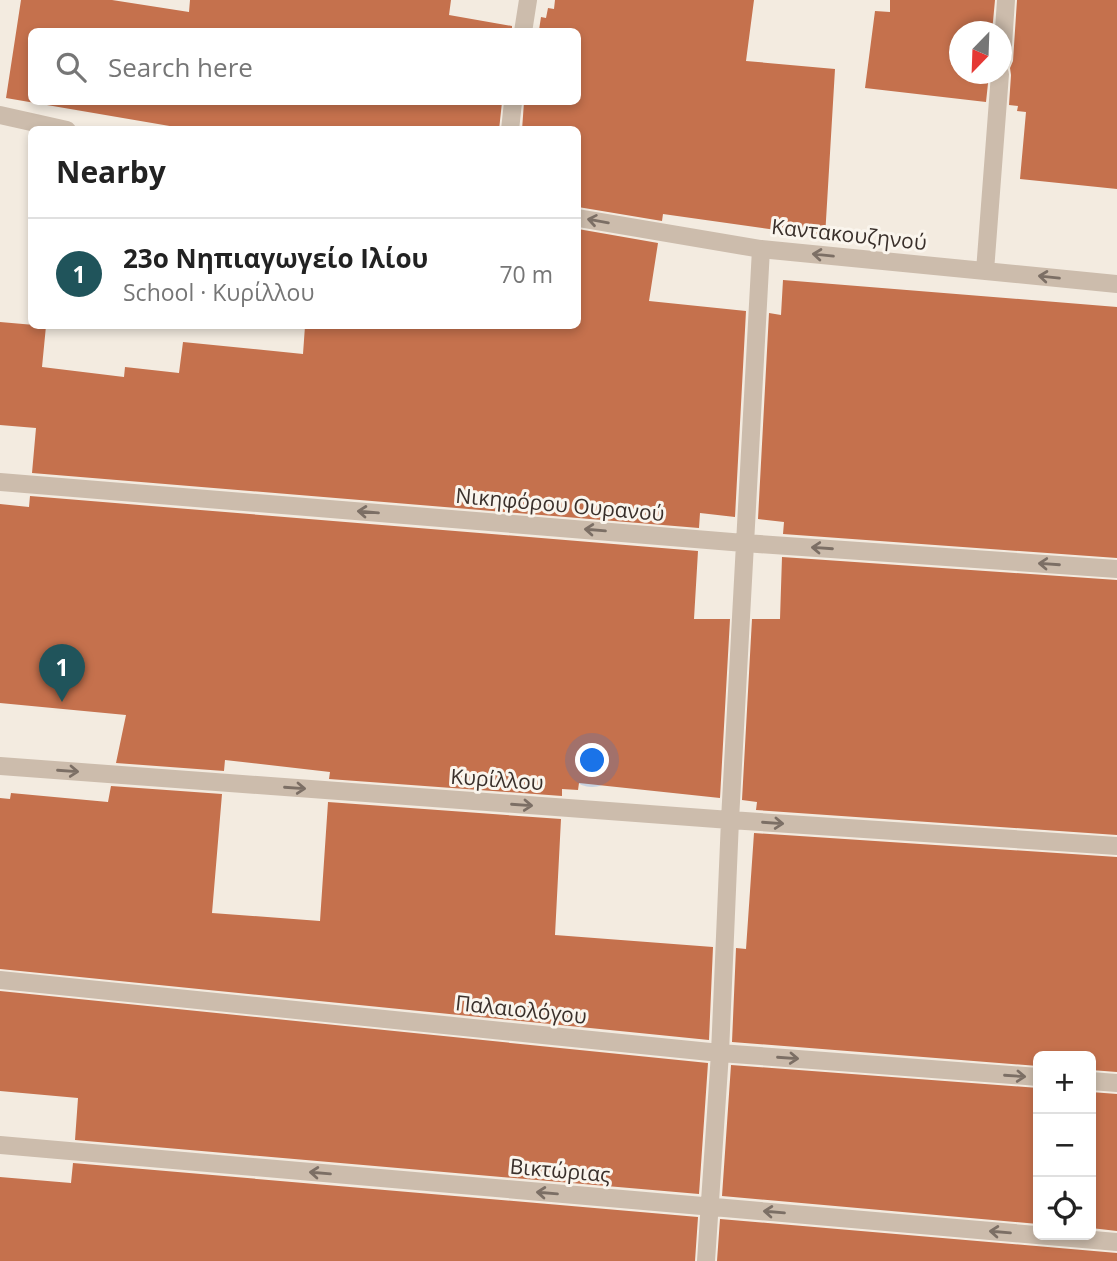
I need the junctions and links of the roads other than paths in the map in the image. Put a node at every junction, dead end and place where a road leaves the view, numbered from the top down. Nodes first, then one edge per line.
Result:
1 (528, 0) edge
2 (1006, 0) edge
3 (1005, 21) edge
4 (524, 28) edge
5 (999, 84) edge
6 (513, 105) edge
7 (0, 116) edge
8 (48, 126) edge
9 (510, 126) edge
10 (581, 219) edge
11 (761, 249) junction
12 (985, 271) junction
13 (1117, 284) edge
14 (0, 481) edge
15 (744, 543) junction
16 (1117, 569) edge
17 (0, 766) edge
18 (730, 820) junction
19 (1117, 846) edge
20 (0, 980) edge
21 (720, 1053) junction
22 (1033, 1077) edge
23 (1096, 1082) edge
24 (1117, 1083) edge
25 (0, 1145) edge
26 (708, 1207) junction
27 (1117, 1242) edge
28 (706, 1261) edge

1 - 4 street
2 - 3 street
5 - 12 street
6 - 9 street
7 - 8 street
11 -> 10 street, Καντακουζηνού
12 -> 11 street, Καντακουζηνού
11 - 15 street
13 -> 12 street, Καντακουζηνού
15 -> 14 street, Νικηφόρου Ουρανού
16 -> 15 street, Νικηφόρου Ουρανού
15 - 18 street
17 -> 18 street, Κυρίλλου
18 -> 19 street, Κυρίλλου
18 - 21 street
20 - 21 street, Παλαιολόγου
21 -> 22 street, Παλαιολόγου
21 - 26 street
23 - 24 street
26 -> 25 street, Βικτώριας
27 -> 26 street, Βικτώριας
26 - 28 street

